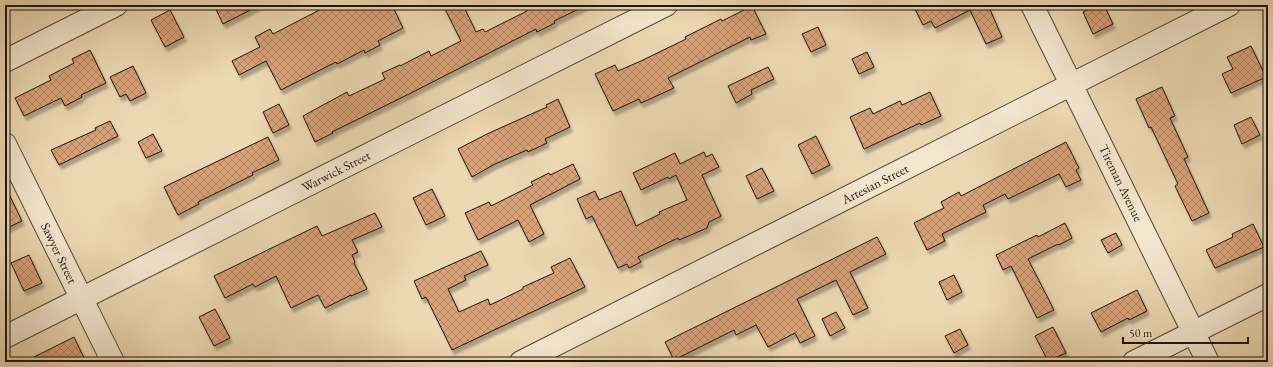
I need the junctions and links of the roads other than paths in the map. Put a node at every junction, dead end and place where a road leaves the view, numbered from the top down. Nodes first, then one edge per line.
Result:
1 (116, 5) edge
2 (666, 5) edge
3 (1032, 5) edge
4 (1229, 5) edge
5 (5, 61) edge
6 (1072, 85) junction
7 (5, 144) edge
8 (1268, 295) edge
9 (82, 299) junction
10 (1194, 332) junction
11 (5, 337) edge
12 (113, 362) edge
13 (521, 362) edge
14 (1134, 362) edge
15 (1208, 362) edge

1 - 5 street
2 - 9 street, Warwick Street
3 - 6 street, Tireman Avenue
4 - 6 street, Artesian Street
6 - 10 street, Tireman Avenue
6 - 13 street, Artesian Street
7 - 9 street, Sawyer Street
8 - 10 street
9 - 11 street, Warwick Street
9 - 12 street, Sawyer Street
10 - 14 street
10 - 15 street, Tireman Avenue

